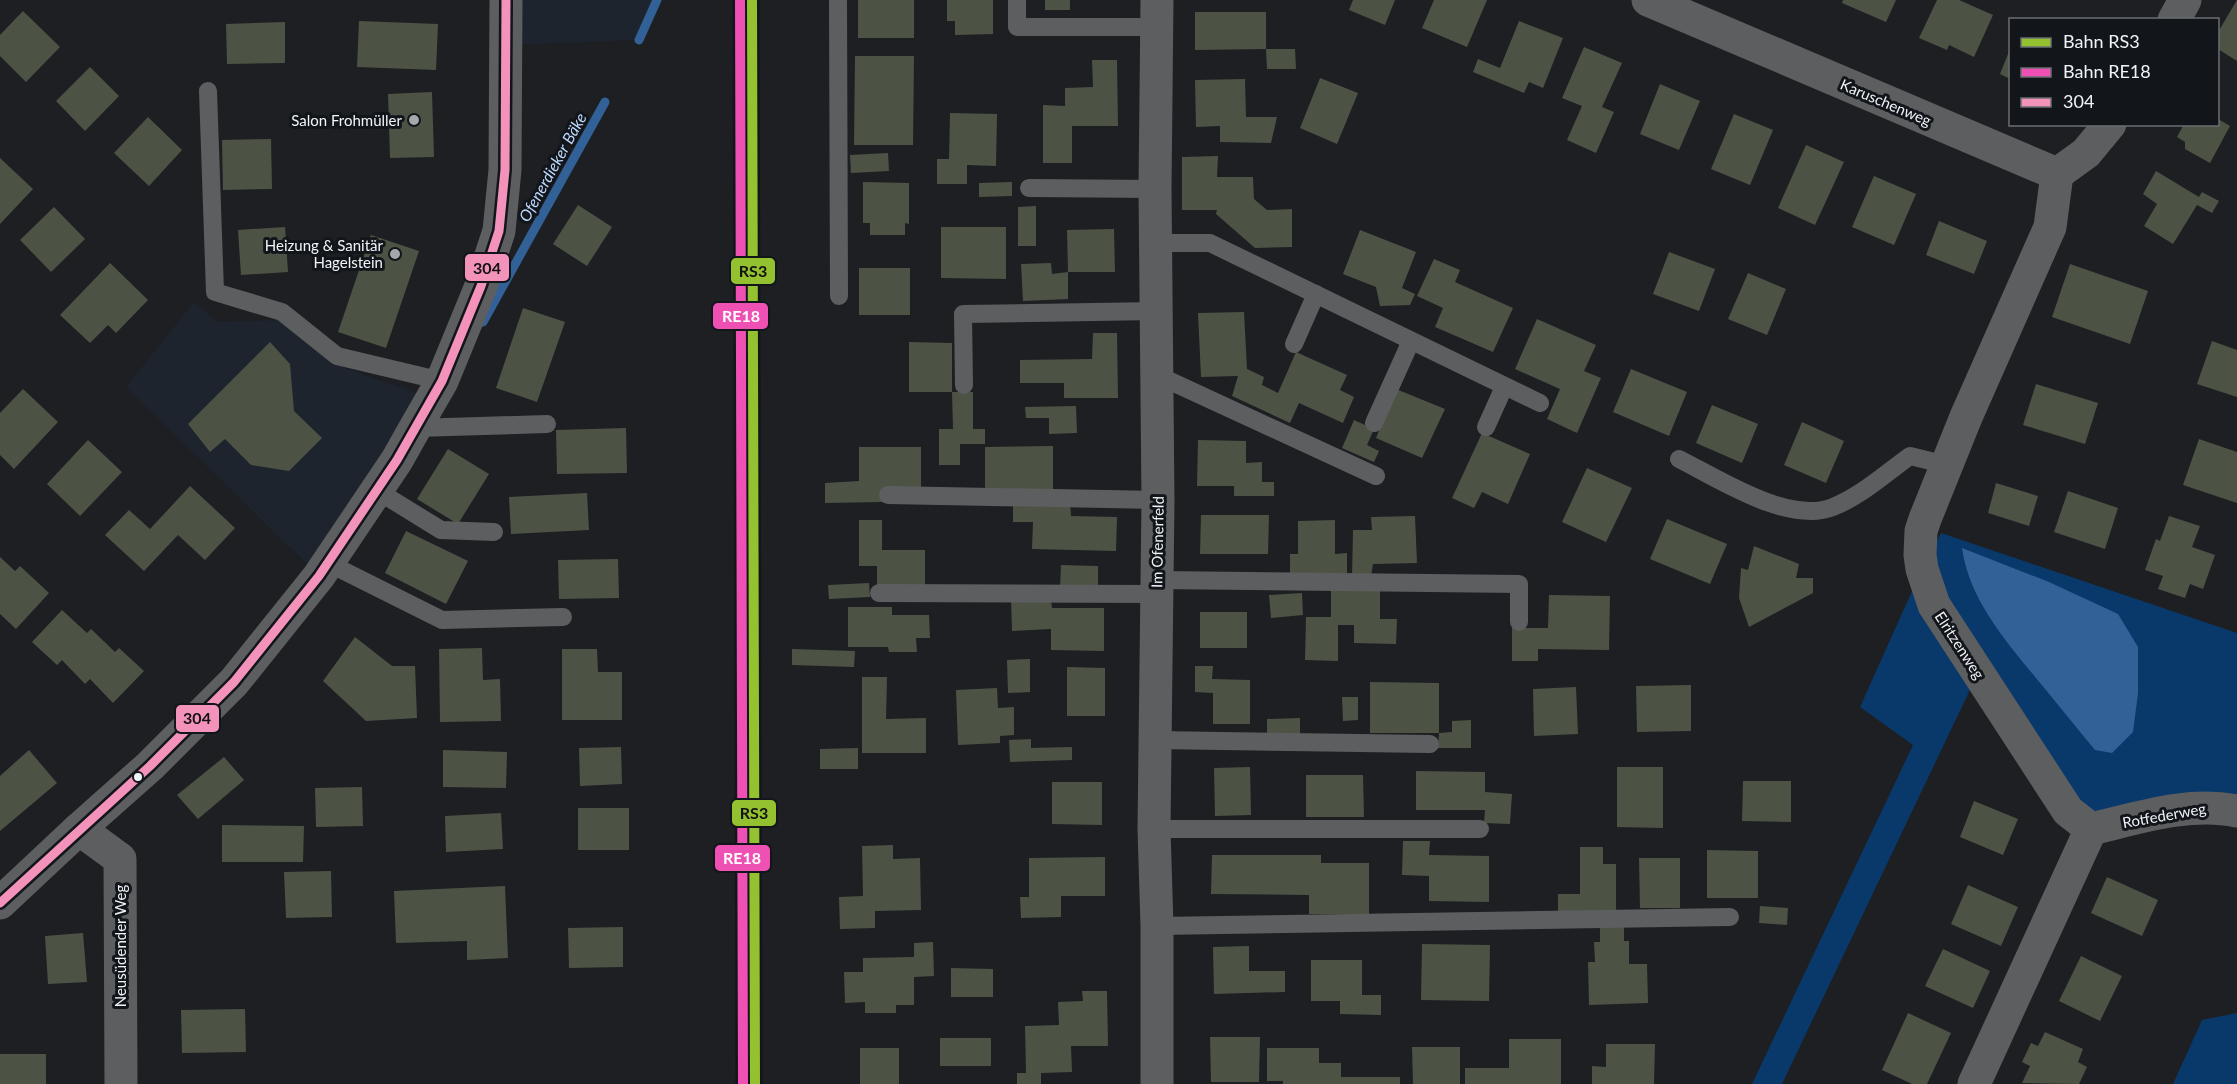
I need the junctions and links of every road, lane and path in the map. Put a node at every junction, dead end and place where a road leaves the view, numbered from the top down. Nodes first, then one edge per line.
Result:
1 (506, 0) edge
2 (838, 0) edge
3 (1017, 0) edge
4 (1648, 0) edge
5 (2185, 0) edge
6 (1157, 14) edge
7 (2175, 18) edge
8 (208, 91) dead end
9 (2108, 126) edge
10 (2057, 174) junction
11 (1029, 189) dead end
12 (1155, 189) junction
13 (1155, 243) junction
14 (1316, 294) junction
15 (839, 296) dead end
16 (1156, 311) junction
17 (1411, 340) junction
18 (1294, 344) dead end
19 (1157, 375) junction
20 (442, 381) junction
21 (964, 385) dead end
22 (1504, 387) junction
23 (1540, 403) dead end
24 (1374, 423) dead end
25 (547, 424) dead end
26 (415, 428) junction
27 (1486, 428) dead end
28 (1679, 459) dead end
29 (1947, 465) junction
30 (1376, 476) dead end
31 (376, 490) junction
32 (888, 495) dead end
33 (1158, 500) junction
34 (494, 532) dead end
35 (328, 563) junction
36 (1157, 587) junction
37 (879, 593) dead end
38 (563, 617) dead end
39 (1519, 622) dead end
40 (1156, 740) junction
41 (1430, 744) dead end
42 (2237, 811) edge
43 (79, 829) junction
44 (1154, 829) junction
45 (1480, 829) dead end
46 (2091, 829) junction
47 (0, 903) edge
48 (1730, 917) dead end
49 (1157, 926) junction
50 (121, 1084) edge
51 (1157, 1084) edge
52 (1974, 1084) edge

1 - 20 street
2 - 15 lane
3 - 6 lane
4 - 10 street, Karuschenweg
5 - 7 street
6 - 12 street, Im Ofenerfeld
8 - 20 lane
9 - 10 street
10 - 29 street, Elritzenweg
11 - 12 lane
12 - 13 street, Im Ofenerfeld
13 - 14 lane
13 - 16 street, Im Ofenerfeld
14 - 17 lane
14 - 18 lane
16 - 19 street, Im Ofenerfeld
16 - 21 lane
17 - 22 lane
17 - 24 lane
19 - 30 lane
19 - 33 street, Im Ofenerfeld
20 - 26 street
22 - 23 lane
22 - 27 lane
25 - 26 lane
26 - 31 street
28 - 29 lane
29 - 46 street, Elritzenweg
31 - 34 lane
31 - 35 street
32 - 33 lane
33 - 36 street, Im Ofenerfeld
35 - 38 lane
35 - 43 street
36 - 37 lane
36 - 39 lane
36 - 40 street, Im Ofenerfeld
40 - 41 lane
40 - 44 street, Im Ofenerfeld
42 - 46 street, Rotfederweg
43 - 47 street
43 - 50 street, Neusüdender Weg
44 - 45 lane
44 - 49 street, Im Ofenerfeld
46 - 52 street
48 - 49 lane
49 - 51 street, Im Ofenerfeld

